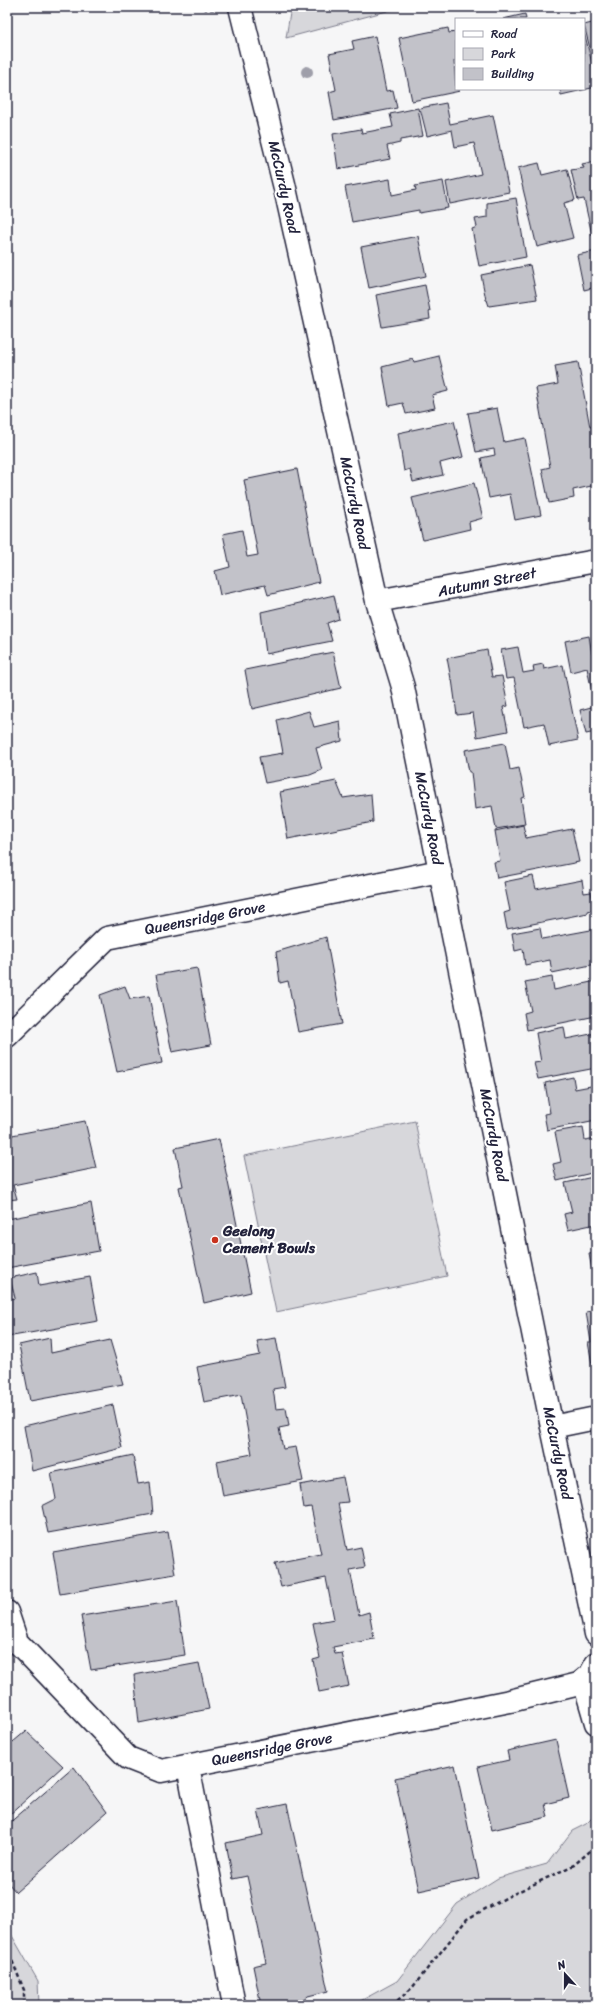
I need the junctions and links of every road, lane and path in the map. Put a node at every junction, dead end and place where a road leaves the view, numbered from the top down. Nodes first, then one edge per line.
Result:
1 (240, 7) edge
2 (596, 561) edge
3 (377, 601) junction
4 (440, 871) junction
5 (7, 1036) edge
6 (596, 1418) edge
7 (552, 1427) junction
8 (7, 1612) edge
9 (596, 1634) edge
10 (596, 1664) edge
11 (584, 1682) junction
12 (596, 1723) edge
13 (188, 1766) junction
14 (596, 1846) edge
15 (7, 1948) edge
16 (24, 2005) edge
17 (234, 2005) edge
18 (392, 2005) edge

1 - 3 street, McCurdy Road
2 - 3 street, Autumn Street
3 - 4 street, McCurdy Road
4 - 5 street, Queensridge Grove
4 - 7 street, McCurdy Road
6 - 7 street
7 - 9 street, McCurdy Road
8 - 13 street, Queensridge Grove
10 - 11 street
11 - 12 street
11 - 13 street, Queensridge Grove
13 - 17 street
14 - 18 path
15 - 16 path

